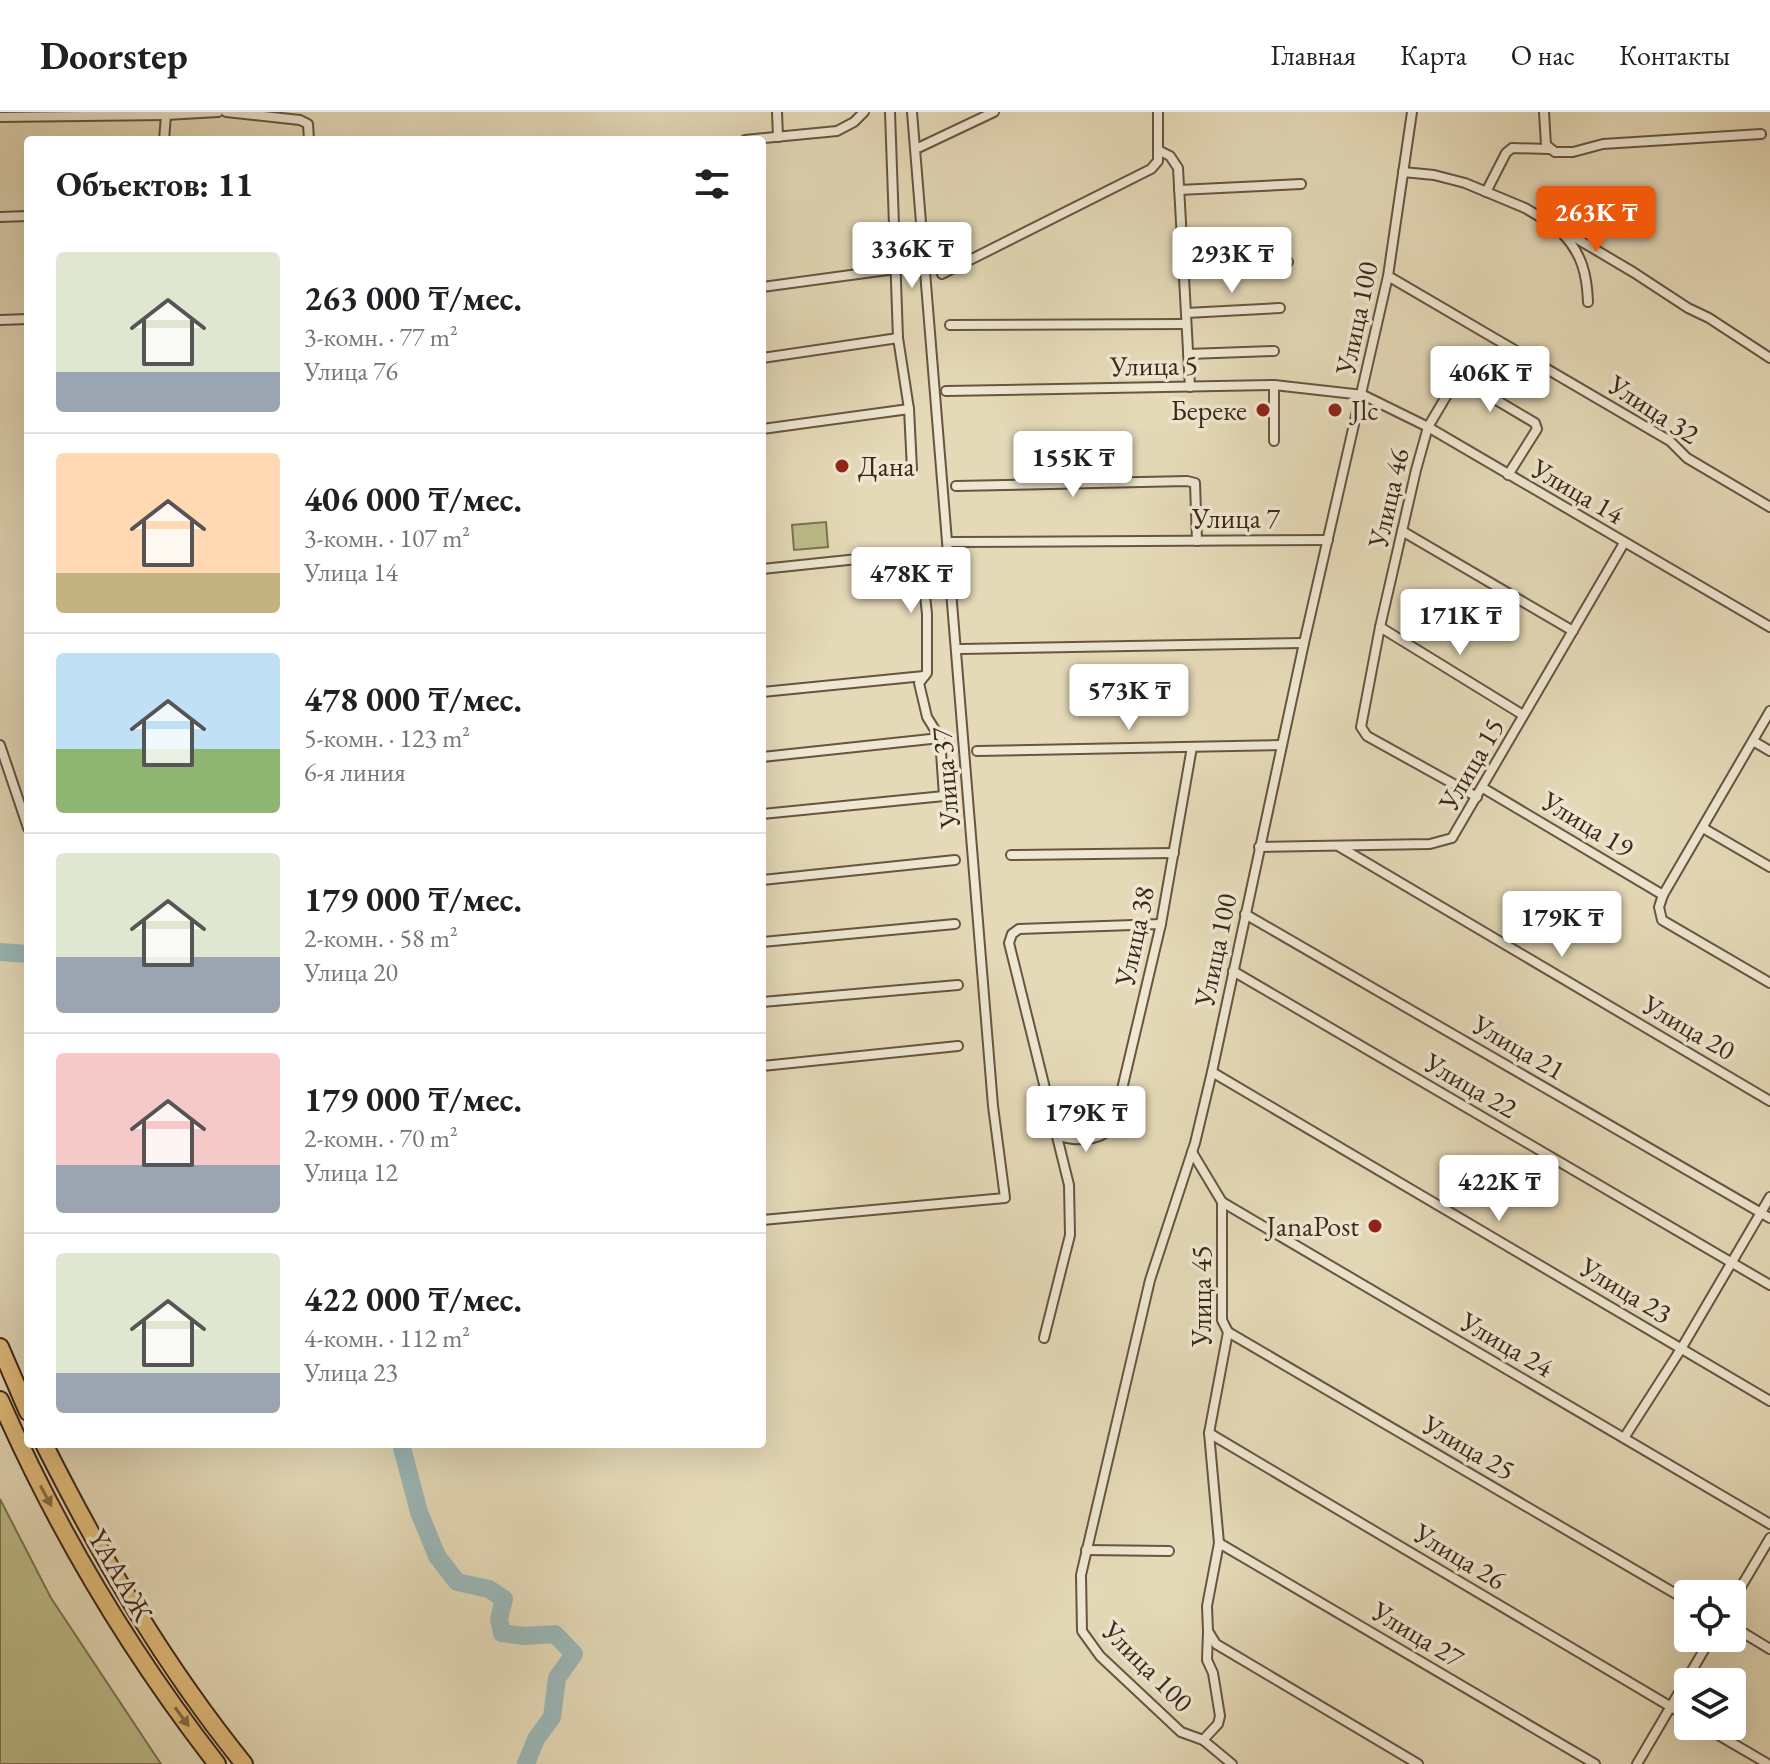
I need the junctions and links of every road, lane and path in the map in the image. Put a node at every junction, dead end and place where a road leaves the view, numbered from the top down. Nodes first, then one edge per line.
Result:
1 (218, 112) edge
2 (226, 112) edge
3 (777, 112) edge
4 (864, 112) edge
5 (890, 112) edge
6 (912, 112) edge
7 (994, 112) edge
8 (1158, 112) edge
9 (1412, 112) edge
10 (1544, 112) edge
11 (166, 115) junction
12 (0, 117) edge
13 (1761, 134) dead end
14 (164, 136) edge
15 (309, 136) edge
16 (778, 137) junction
17 (766, 138) edge
18 (920, 147) dead end
19 (1549, 149) junction
20 (1158, 150) junction
21 (1403, 172) junction
22 (1301, 184) dead end
23 (1179, 190) junction
24 (1486, 192) junction
25 (24, 216) edge
26 (0, 217) edge
27 (1556, 227) junction
28 (1288, 262) dead end
29 (1183, 268) junction
30 (895, 269) junction
31 (942, 274) dead end
32 (1388, 276) junction
33 (766, 286) edge
34 (1588, 302) dead end
35 (1280, 308) dead end
36 (1186, 313) junction
37 (24, 319) edge
38 (0, 320) edge
39 (1186, 324) junction
40 (950, 325) dead end
41 (898, 338) junction
42 (1274, 351) dead end
43 (1188, 354) junction
44 (766, 357) edge
45 (1770, 358) edge
46 (1274, 385) junction
47 (1190, 387) junction
48 (946, 391) dead end
49 (1363, 395) junction
50 (909, 409) junction
51 (1428, 427) junction
52 (766, 428) edge
53 (1274, 441) dead end
54 (912, 469) dead end
55 (1508, 475) junction
56 (956, 486) dead end
57 (1770, 507) edge
58 (1402, 531) junction
59 (1328, 540) junction
60 (1197, 541) junction
61 (951, 542) dead end
62 (1624, 543) junction
63 (766, 569) edge
64 (1380, 627) junction
65 (1770, 627) edge
66 (1573, 631) junction
67 (1304, 643) junction
68 (960, 649) dead end
69 (925, 676) junction
70 (766, 692) edge
71 (1770, 711) edge
72 (1523, 715) junction
73 (940, 738) junction
74 (1753, 741) junction
75 (0, 745) edge
76 (1281, 745) junction
77 (1192, 747) junction
78 (977, 751) dead end
79 (1770, 751) edge
80 (766, 757) edge
81 (1483, 788) junction
82 (1477, 797) junction
83 (766, 814) edge
84 (24, 816) edge
85 (1703, 828) junction
86 (1337, 846) junction
87 (1259, 847) junction
88 (1174, 853) junction
89 (1011, 855) dead end
90 (955, 860) dead end
91 (1770, 867) edge
92 (766, 880) edge
93 (1663, 895) junction
94 (1245, 914) junction
95 (955, 924) dead end
96 (1161, 924) junction
97 (766, 942) edge
98 (1233, 971) junction
99 (1770, 983) edge
100 (958, 985) dead end
101 (766, 1002) edge
102 (958, 1046) dead end
103 (766, 1066) edge
104 (1212, 1072) junction
105 (1770, 1101) edge
106 (1057, 1135) junction
107 (1192, 1152) junction
108 (1770, 1197) edge
109 (1222, 1202) junction
110 (1761, 1213) junction
111 (1770, 1218) edge
112 (766, 1220) edge
113 (1732, 1263) junction
114 (1770, 1285) edge
115 (1228, 1332) junction
116 (1044, 1338) dead end
117 (0, 1347) edge
118 (1681, 1349) junction
119 (0, 1400) edge
120 (1770, 1401) edge
121 (24, 1403) edge
122 (1209, 1433) junction
123 (1624, 1438) junction
124 (46, 1448) edge
125 (1770, 1524) edge
126 (1770, 1538) edge
127 (1219, 1543) junction
128 (1086, 1550) junction
129 (1169, 1551) dead end
130 (1745, 1580) edge
131 (1674, 1593) edge
132 (1208, 1631) junction
133 (1746, 1634) edge
134 (1770, 1649) edge
135 (1703, 1652) edge
136 (1671, 1707) junction
137 (1674, 1709) edge
138 (1203, 1740) junction
139 (1727, 1740) edge
140 (217, 1764) edge
141 (244, 1764) edge
142 (1232, 1764) edge
143 (1418, 1764) edge
144 (1595, 1764) edge
145 (1637, 1764) edge
146 (1768, 1764) edge

1 - 11 street
2 - 15 street
3 - 16 street
4 - 16 street
5 - 30 street
6 - 112 street, Улица 37
7 - 18 street
8 - 20 street
9 - 21 street, Улица 100
10 - 19 street
11 - 12 street
11 - 14 street
13 - 19 street
16 - 17 street
19 - 24 street
20 - 23 street
20 - 31 street
21 - 24 street
21 - 32 street, Улица 100
22 - 23 street
23 - 29 street
24 - 27 street
25 - 26 street
27 - 34 street
27 - 45 street
28 - 29 street
29 - 36 street
30 - 33 street
30 - 41 street
32 - 49 street, Улица 100
32 - 57 street, Улица 32
35 - 36 street
36 - 39 street
37 - 38 street
39 - 40 street
39 - 43 street
41 - 44 street
41 - 50 street
42 - 43 street
43 - 47 street
46 - 47 street, Улица 5
46 - 49 street, Улица 5
46 - 53 street
47 - 48 street, Улица 5
49 - 51 street, Улица 14
49 - 59 street, Улица 100
50 - 52 street
50 - 54 street
51 - 55 street, Улица 14
51 - 55 street, Улица 46
51 - 58 street, Улица 46
55 - 62 street, Улица 14
56 - 60 street
58 - 64 street, Улица 46
58 - 66 street
59 - 60 street, Улица 7
59 - 67 street, Улица 100
60 - 61 street, Улица 7
62 - 65 street, Улица 14
62 - 66 street, Улица 15
63 - 69 street
64 - 72 street
64 - 82 street, Улица 46
66 - 72 street, Улица 15
67 - 68 street
67 - 76 street, Улица 100
69 - 70 street
69 - 73 street
71 - 74 street
72 - 81 street, Улица 15
73 - 80 street
73 - 83 street
74 - 79 street
74 - 85 street
75 - 84 street
76 - 77 street
76 - 87 street, Улица 100
77 - 78 street
77 - 88 street, Улица 38
81 - 82 street, Улица 15
81 - 93 street, Улица 19
82 - 86 street, Улица 15
85 - 91 street
85 - 93 street
86 - 87 street, Улица 15
86 - 105 street, Улица 20
87 - 94 street, Улица 100
88 - 89 street
88 - 96 street, Улица 38
90 - 92 street
93 - 99 street
94 - 98 street, Улица 100
94 - 110 street, Улица 21
95 - 97 street
96 - 106 street, Улица 38
96 - 106 street
98 - 104 street, Улица 100
98 - 113 street, Улица 22
100 - 101 street
102 - 103 street
104 - 107 street, Улица 100
104 - 118 street, Улица 23
106 - 116 street
107 - 109 street
107 - 128 street, Улица 100
108 - 110 street
109 - 115 street, Улица 45
109 - 123 street, Улица 24
110 - 111 street, Улица 21
110 - 113 street
113 - 114 street, Улица 22
113 - 118 street
115 - 122 street, Улица 45
115 - 131 street, Улица 25
117 - 121 highway
118 - 120 street, Улица 23
118 - 123 street
119 -> 140 highway, ҮАААЖ
122 - 127 street, Улица 45
122 - 136 street, Улица 26
123 - 125 street, Улица 24
124 - 141 highway, ҮАААЖ
126 - 130 street
127 - 132 street, Улица 45
127 - 144 street, Улица 27
128 - 129 street
128 - 138 street, Улица 100
132 - 138 street, Улица 45
132 - 143 street
133 - 134 street
135 - 136 street
136 - 137 street, Улица 26
136 - 145 street
138 - 142 street, Улица 100
139 - 146 street

